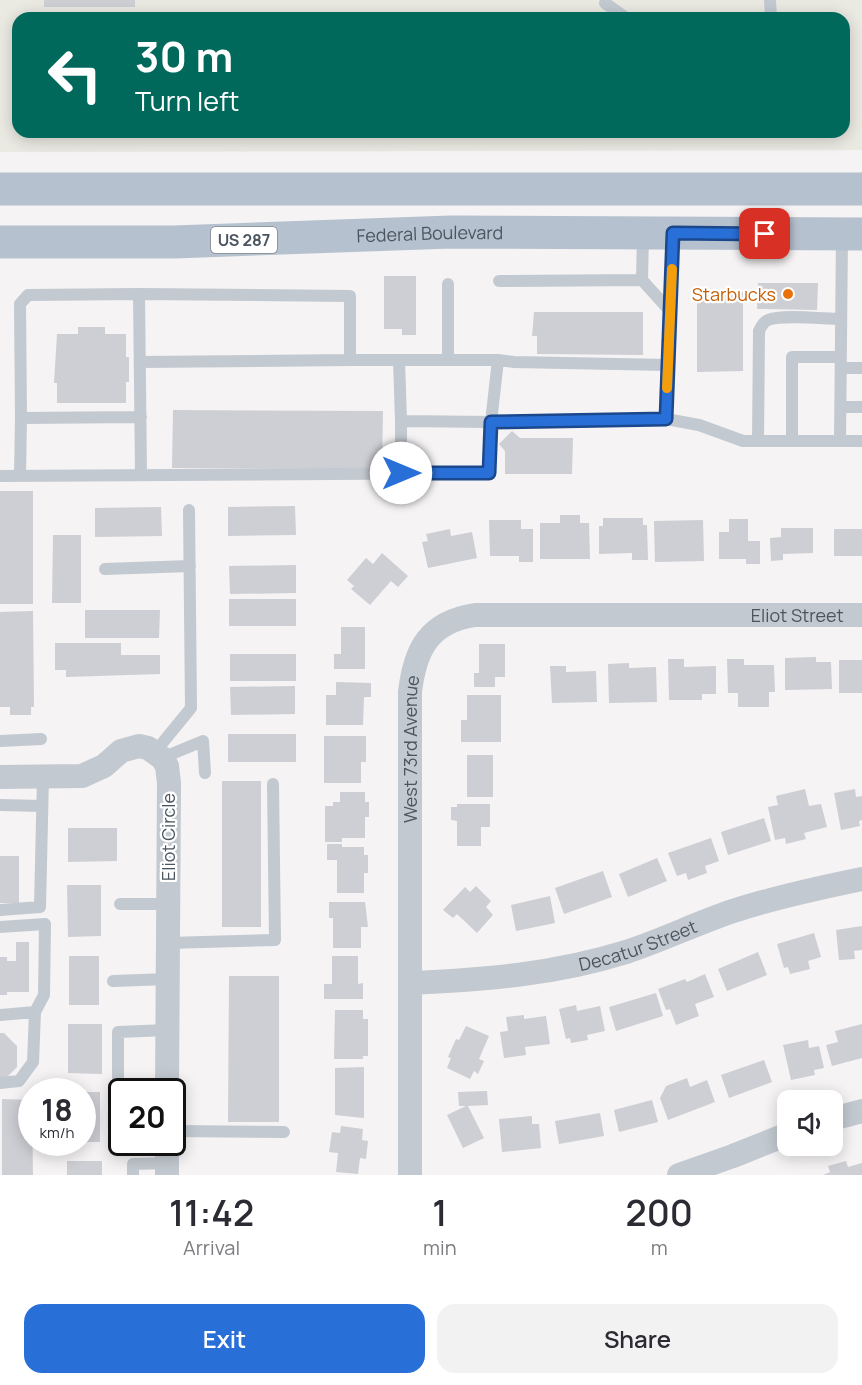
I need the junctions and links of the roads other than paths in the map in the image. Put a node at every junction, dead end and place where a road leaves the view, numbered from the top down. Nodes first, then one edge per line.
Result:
1 (605, 3) dead end
2 (618, 12) edge
3 (0, 189) edge
4 (862, 189) edge
5 (658, 233) junction
6 (852, 234) edge
7 (0, 242) edge
8 (642, 280) junction
9 (499, 281) dead end
10 (448, 284) dead end
11 (139, 294) junction
12 (670, 311) junction
13 (841, 319) junction
14 (350, 360) junction
15 (399, 360) junction
16 (448, 360) junction
17 (498, 360) junction
18 (140, 362) junction
19 (841, 363) junction
20 (668, 365) junction
21 (862, 368) edge
22 (841, 407) junction
23 (862, 407) edge
24 (141, 417) junction
25 (21, 418) junction
26 (666, 419) junction
27 (400, 421) junction
28 (491, 422) junction
29 (758, 441) junction
30 (792, 441) junction
31 (840, 441) junction
32 (862, 441) edge
33 (401, 473) junction
34 (141, 475) junction
35 (0, 476) edge
36 (20, 476) junction
37 (189, 510) dead end
38 (190, 566) junction
39 (105, 569) dead end
40 (734, 615) joint
41 (862, 615) edge
42 (41, 739) dead end
43 (0, 741) edge
44 (159, 755) junction
45 (205, 773) dead end
46 (0, 777) edge
47 (43, 777) junction
48 (273, 784) dead end
49 (0, 805) edge
50 (42, 806) junction
51 (862, 879) edge
52 (120, 904) dead end
53 (168, 904) junction
54 (0, 910) edge
55 (0, 927) edge
56 (168, 943) junction
57 (168, 979) junction
58 (113, 981) dead end
59 (410, 983) junction
60 (35, 1012) junction
61 (0, 1015) edge
62 (168, 1030) junction
63 (118, 1078) edge
64 (168, 1078) edge
65 (0, 1083) edge
66 (862, 1111) edge
67 (843, 1116) edge
68 (186, 1131) edge
69 (284, 1132) dead end
70 (777, 1138) edge
71 (167, 1160) edge
72 (133, 1175) edge
73 (410, 1175) edge
74 (679, 1175) edge

1 - 2 lane
3 - 4 main road
5 - 6 main road, Federal Boulevard / US 287
5 - 7 main road, Federal Boulevard / US 287
5 - 8 lane
5 - 12 lane
6 - 13 lane
8 - 9 lane
8 - 12 lane
10 - 16 lane
11 - 14 lane
11 - 18 lane
11 - 25 lane
12 - 20 lane
13 - 19 lane
13 - 29 lane
14 - 15 lane
14 - 18 lane
15 - 16 lane
15 - 27 lane
16 - 17 lane
17 - 20 lane
17 - 28 lane
18 - 24 lane
19 - 21 lane
19 - 22 lane
19 - 30 lane
20 - 26 lane
22 - 23 lane
22 - 31 lane
24 - 25 lane
24 - 34 lane
25 - 36 lane
26 - 28 lane
26 - 29 lane
27 - 28 lane
27 - 33 lane
28 - 33 lane
29 - 30 lane
30 - 31 lane
31 - 32 lane
33 - 34 lane
34 - 36 lane
35 - 36 lane
37 - 38 lane
38 - 39 lane
38 - 44 lane
40 - 41 street, Eliot Street
40 - 59 street, West 73rd Avenue
42 - 43 lane
44 - 45 lane
44 - 47 street
44 - 53 street, Eliot Circle
46 - 47 street
47 - 50 lane
48 - 56 lane
49 - 50 lane
50 - 54 lane
51 - 59 street, Decatur Street
52 - 53 lane
53 - 56 street, Eliot Circle
55 - 60 lane
56 - 57 street, Eliot Circle
57 - 58 lane
57 - 62 street, Eliot Circle
59 - 73 street, West 73rd Avenue
60 - 61 lane
60 - 65 lane
62 - 63 lane
62 - 64 street, Eliot Circle
66 - 67 street
68 - 69 lane
70 - 74 street
71 - 72 lane

